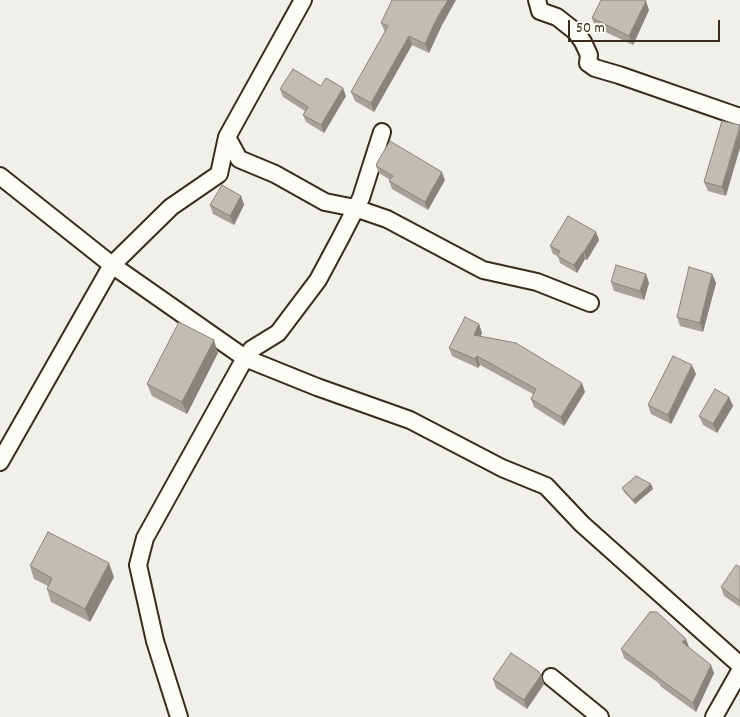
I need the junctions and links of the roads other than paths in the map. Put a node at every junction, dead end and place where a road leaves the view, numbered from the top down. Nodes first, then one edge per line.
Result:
1 (303, 0) edge
2 (537, 0) edge
3 (740, 117) edge
4 (382, 132) dead end
5 (227, 137) junction
6 (0, 176) edge
7 (356, 208) junction
8 (112, 265) junction
9 (590, 303) dead end
10 (245, 358) junction
11 (0, 462) edge
12 (740, 665) edge
13 (740, 671) edge
14 (550, 677) dead end
15 (179, 717) edge
16 (600, 717) edge
17 (714, 717) edge

1 - 5 street
2 - 3 street
4 - 7 street
5 - 7 street
5 - 8 street
6 - 8 street
7 - 9 street
7 - 10 street
8 - 10 street
8 - 11 street
10 - 12 street
10 - 15 street
13 - 17 street
14 - 16 street

